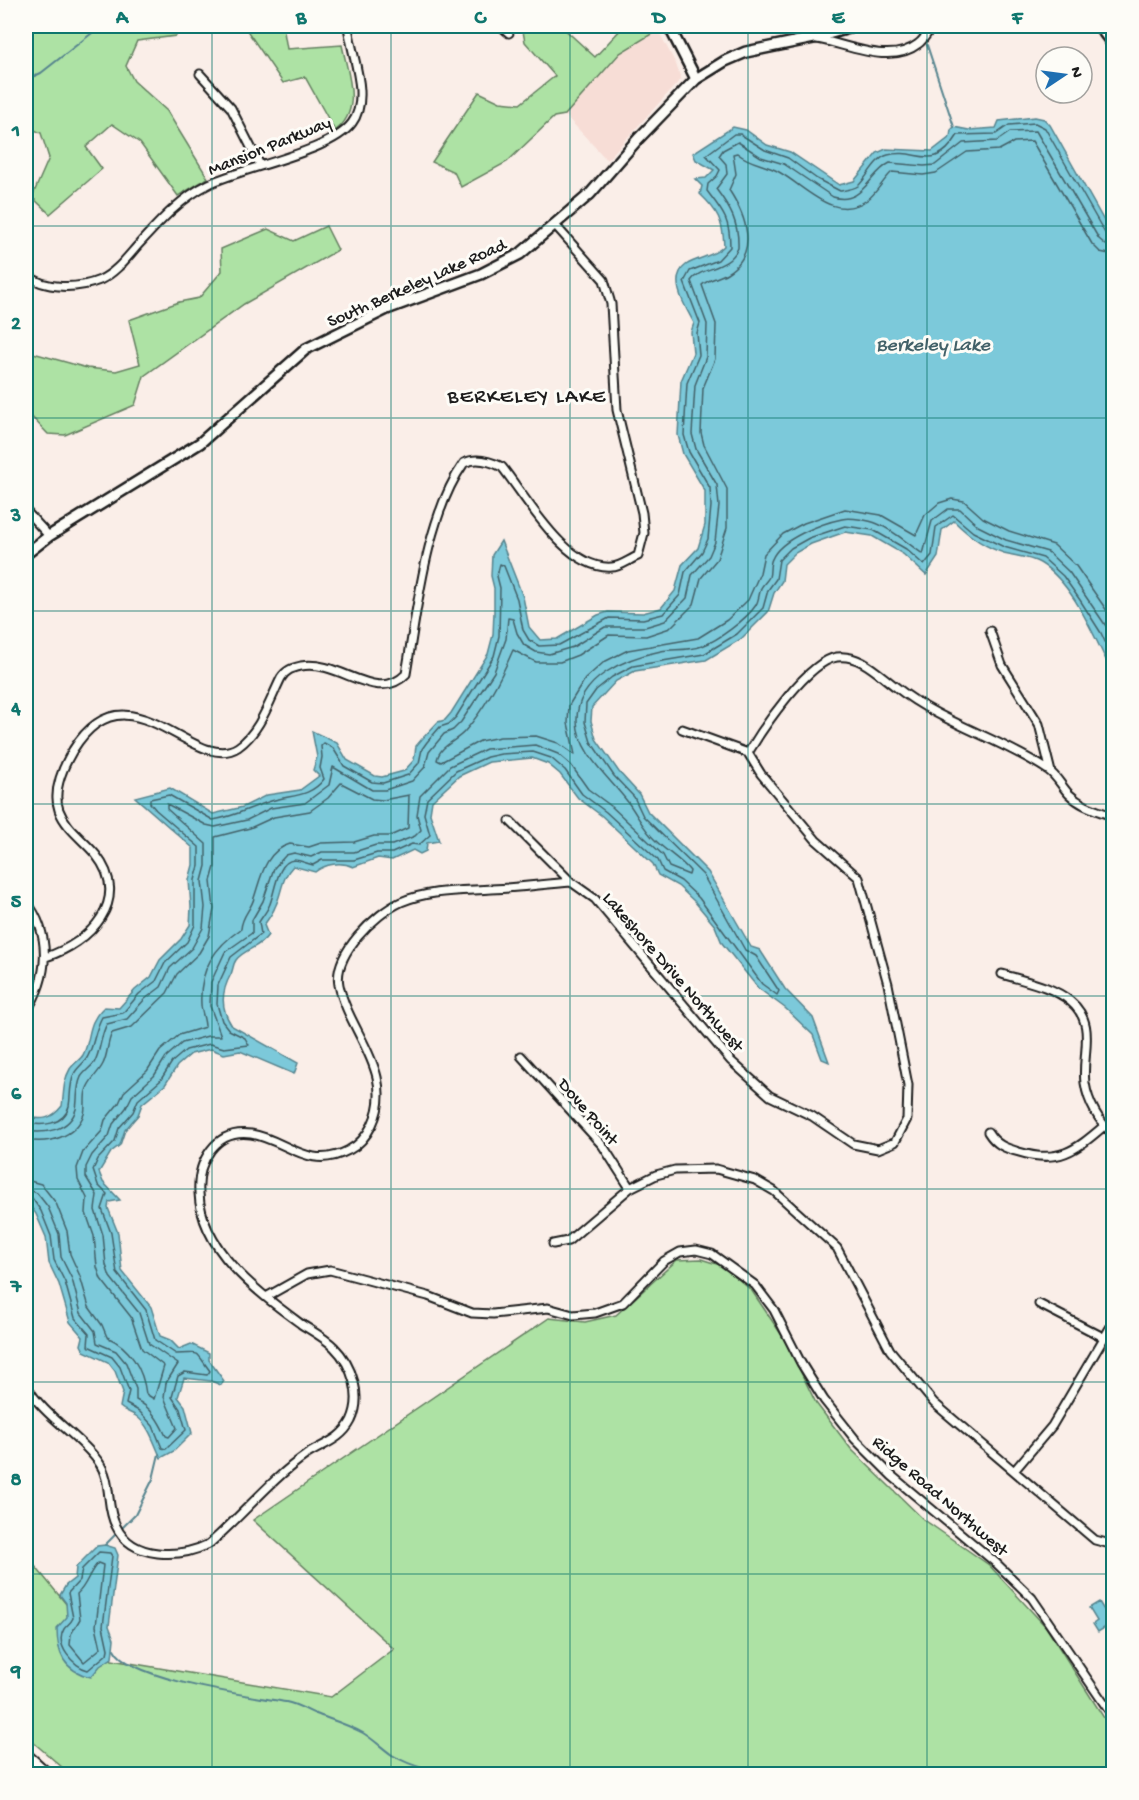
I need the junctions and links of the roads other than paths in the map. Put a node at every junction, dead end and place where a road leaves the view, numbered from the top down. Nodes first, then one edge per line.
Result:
1 (348, 26) edge
2 (501, 26) edge
3 (669, 26) edge
4 (856, 26) edge
5 (932, 26) edge
6 (1099, 26) edge
7 (508, 33) dead end
8 (814, 38) junction
9 (1113, 46) edge
10 (200, 74) dead end
11 (696, 79) junction
12 (260, 165) junction
13 (555, 225) junction
14 (26, 274) edge
15 (26, 511) edge
16 (49, 536) junction
17 (26, 554) edge
18 (990, 631) dead end
19 (682, 729) dead end
20 (748, 753) junction
21 (1051, 772) junction
22 (1113, 817) edge
23 (510, 821) dead end
24 (571, 882) junction
25 (26, 901) edge
26 (46, 957) junction
27 (1002, 974) dead end
28 (26, 1012) edge
29 (521, 1056) dead end
30 (1104, 1126) junction
31 (988, 1132) dead end
32 (1113, 1135) edge
33 (630, 1188) junction
34 (553, 1244) dead end
35 (266, 1297) junction
36 (1039, 1304) dead end
37 (1113, 1321) edge
38 (1103, 1337) junction
39 (26, 1385) edge
40 (1014, 1471) junction
41 (1113, 1545) edge
42 (1113, 1718) edge
43 (26, 1756) edge
44 (46, 1774) edge

1 - 12 street, Mansion Parkway
2 - 7 street
3 - 11 street
4 - 8 street, South Berkeley Lake Road
5 - 8 street
6 - 9 street
8 - 11 street, South Berkeley Lake Road
10 - 12 street
11 - 13 street, South Berkeley Lake Road
12 - 14 street, Mansion Parkway
13 - 16 street, South Berkeley Lake Road
13 - 26 street
15 - 16 street
16 - 17 street, South Berkeley Lake Road
18 - 21 street
19 - 20 street
20 - 21 street
20 - 24 street, Lakeshore Drive Northwest
21 - 22 street
23 - 24 street, Lakeshore Drive Northwest
24 - 35 street
25 - 26 street
26 - 28 street
27 - 30 street
29 - 33 street, Dove Point
30 - 31 street
30 - 32 street
33 - 34 street
33 - 40 street
35 - 39 street
35 - 42 street, Ridge Road Northwest
36 - 38 street
37 - 38 street
38 - 40 street
40 - 41 street
43 - 44 highway

